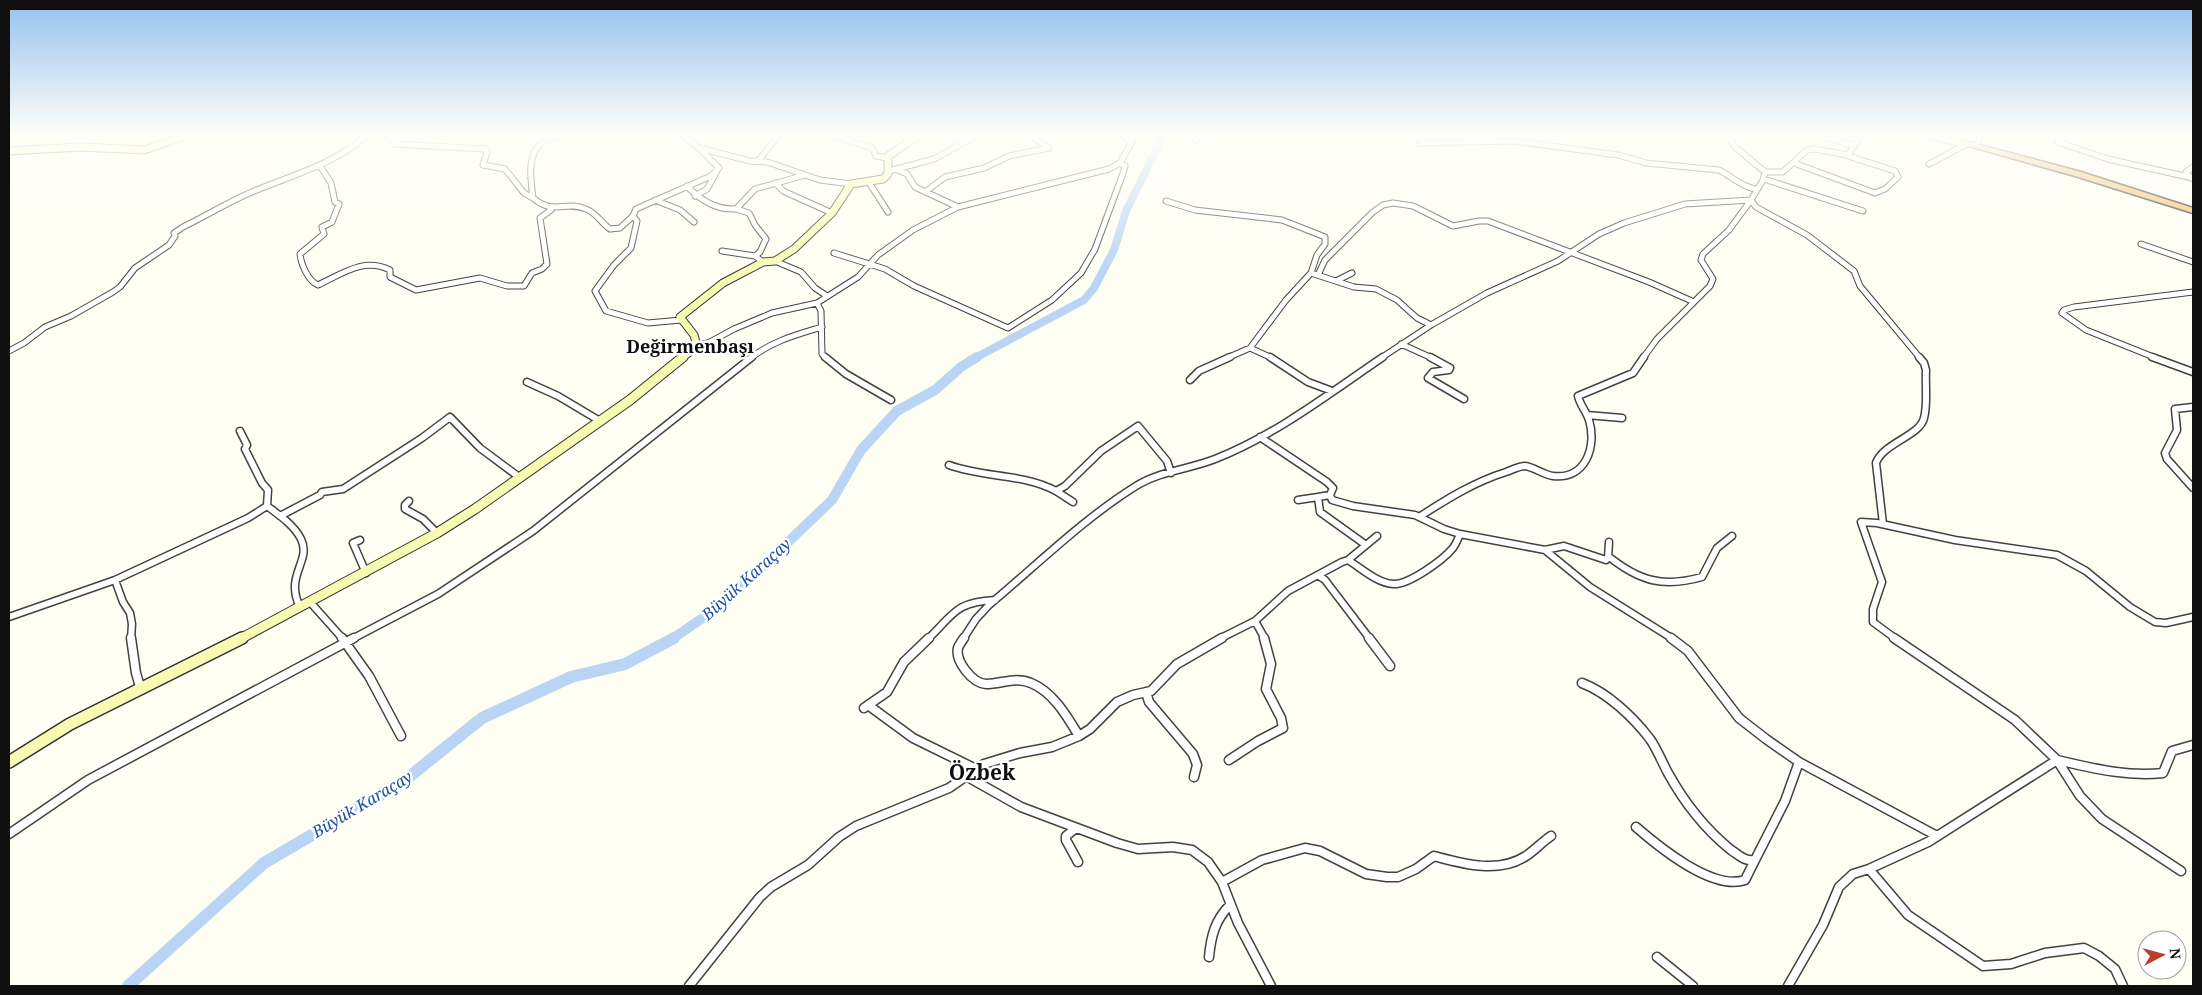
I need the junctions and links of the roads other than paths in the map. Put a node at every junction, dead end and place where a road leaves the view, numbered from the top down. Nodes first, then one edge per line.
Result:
1 (277, 182) edge
2 (331, 182) edge
3 (516, 182) edge
4 (533, 182) edge
5 (695, 182) edge
6 (711, 182) edge
7 (839, 182) edge
8 (860, 182) edge
9 (869, 182) edge
10 (912, 182) edge
11 (938, 182) edge
12 (1056, 182) edge
13 (1121, 182) edge
14 (1740, 182) edge
15 (1760, 182) edge
16 (1783, 182) edge
17 (1846, 182) edge
18 (1894, 182) edge
19 (2102, 182) edge
20 (2118, 182) edge
21 (776, 183) joint
22 (851, 184) junction
23 (687, 186) junction
24 (1755, 189) junction
25 (925, 192) junction
26 (695, 196) junction
27 (533, 198) junction
28 (655, 200) junction
29 (1751, 200) junction
30 (1166, 202) dead end
31 (2193, 206) edge
32 (958, 207) junction
33 (736, 209) junction
34 (551, 210) junction
35 (1863, 211) dead end
36 (2193, 211) edge
37 (888, 212) dead end
38 (832, 213) junction
39 (633, 216) junction
40 (694, 222) dead end
41 (2141, 244) dead end
42 (722, 251) dead end
43 (834, 253) dead end
44 (1571, 253) junction
45 (755, 256) junction
46 (775, 261) junction
47 (764, 262) junction
48 (2193, 262) edge
49 (868, 265) junction
50 (1311, 273) junction
51 (1352, 273) dead end
52 (1318, 275) junction
53 (1336, 281) junction
54 (2193, 292) edge
55 (827, 296) junction
56 (1694, 302) junction
57 (817, 303) junction
58 (681, 320) junction
59 (1431, 325) junction
60 (822, 327) junction
61 (1401, 344) junction
62 (697, 346) junction
63 (1250, 348) junction
64 (9, 351) edge
65 (2193, 372) edge
66 (1190, 380) dead end
67 (527, 382) dead end
68 (1332, 391) junction
69 (891, 400) dead end
70 (1464, 400) dead end
71 (2193, 407) edge
72 (1587, 415) junction
73 (1622, 418) dead end
74 (600, 421) junction
75 (240, 431) dead end
76 (1260, 437) junction
77 (949, 465) dead end
78 (1171, 473) junction
79 (519, 477) junction
80 (2193, 488) edge
81 (1056, 491) junction
82 (1330, 495) junction
83 (1318, 497) junction
84 (1298, 500) dead end
85 (409, 501) dead end
86 (1073, 502) dead end
87 (267, 506) junction
88 (280, 516) junction
89 (1419, 517) junction
90 (1883, 524) junction
91 (437, 533) junction
92 (1460, 534) junction
93 (1377, 536) dead end
94 (1732, 536) dead end
95 (360, 540) dead end
96 (1609, 542) dead end
97 (1366, 545) junction
98 (1545, 550) junction
99 (1608, 556) junction
100 (1348, 560) junction
101 (366, 573) junction
102 (1319, 576) junction
103 (115, 580) junction
104 (995, 600) junction
105 (310, 602) junction
106 (300, 607) junction
107 (9, 617) edge
108 (2193, 617) edge
109 (1255, 621) junction
110 (346, 643) junction
111 (1390, 666) dead end
112 (1582, 683) dead end
113 (141, 690) junction
114 (1146, 692) junction
115 (401, 736) dead end
116 (1079, 736) junction
117 (2193, 746) edge
118 (1229, 760) dead end
119 (2057, 760) junction
120 (9, 762) edge
121 (1799, 762) junction
122 (976, 769) junction
123 (966, 776) junction
124 (1194, 776) dead end
125 (1636, 827) dead end
126 (1076, 828) junction
127 (9, 834) edge
128 (1551, 836) dead end
129 (1937, 836) junction
130 (1755, 860) junction
131 (1078, 862) dead end
132 (1869, 869) junction
133 (2181, 871) dead end
134 (1222, 882) junction
135 (1230, 905) junction
136 (1657, 957) dead end
137 (1209, 958) dead end
138 (689, 986) edge
139 (1271, 986) edge
140 (1693, 986) edge
141 (1788, 986) edge
142 (2123, 986) edge

1 - 64 street
2 - 34 street
3 - 27 street
4 - 27 street
5 - 23 street
6 - 26 street
7 - 22 street
8 - 22 street
9 - 37 street
10 - 25 street
11 - 25 street
12 - 32 street
13 - 49 street
14 - 24 street
15 - 24 street
16 - 35 street
17 - 18 street
19 - 36 highway
20 - 31 highway
21 - 33 street
21 - 38 street
22 - 38 street
23 - 26 street
23 - 28 street
24 - 29 street
25 - 32 street
26 - 33 street
27 - 34 street
28 - 39 street
28 - 40 street
29 - 44 street
29 - 56 street
29 - 90 street
30 - 50 street
32 - 49 street
33 - 45 street
34 - 39 street
38 - 46 street
39 - 58 street
41 - 48 street
42 - 45 street
43 - 49 street
44 - 52 street
44 - 56 street
44 - 59 street
45 - 47 street
46 - 47 street
46 - 55 street
47 - 58 street
49 - 55 street
50 - 52 street
50 - 63 street
51 - 53 street
52 - 53 street
53 - 59 street
54 - 65 street
55 - 57 street
56 - 72 street
57 - 60 street
57 - 62 street
58 - 62 street
59 - 61 street
60 - 69 street
60 - 110 street
61 - 68 street
61 - 70 street
62 - 74 street
63 - 66 street
63 - 68 street
67 - 74 street
68 - 76 street
71 - 80 street
72 - 73 street
72 - 89 street
74 - 79 street
75 - 87 street
76 - 78 street
76 - 82 street
77 - 81 street
78 - 81 street
78 - 104 street
79 - 88 street
79 - 91 street
81 - 86 street
82 - 83 street
82 - 89 street
83 - 84 street
83 - 97 street
85 - 91 street
87 - 88 street
87 - 103 street
88 - 106 street
89 - 92 street
90 - 108 street
90 - 119 street
91 - 101 street
92 - 98 street
92 - 100 street
93 - 97 street
94 - 99 street
95 - 101 street
96 - 99 street
97 - 100 street
98 - 99 street
98 - 121 street
100 - 102 street
101 - 105 street
102 - 109 street
102 - 111 street
103 - 107 street
103 - 113 street
104 - 116 street
104 - 122 street
105 - 106 street
105 - 110 street
106 - 113 street
109 - 114 street
109 - 118 street
110 - 115 street
110 - 127 street
112 - 130 street
113 - 120 street
114 - 116 street
114 - 124 street
116 - 122 street
117 - 119 street
119 - 129 street
119 - 133 street
121 - 129 street
121 - 130 street
122 - 123 street
123 - 126 street
123 - 138 street
125 - 130 street
126 - 131 street
126 - 134 street
128 - 134 street
129 - 132 street
132 - 141 street
132 - 142 street
134 - 135 street
135 - 137 street
135 - 139 street
136 - 140 street

